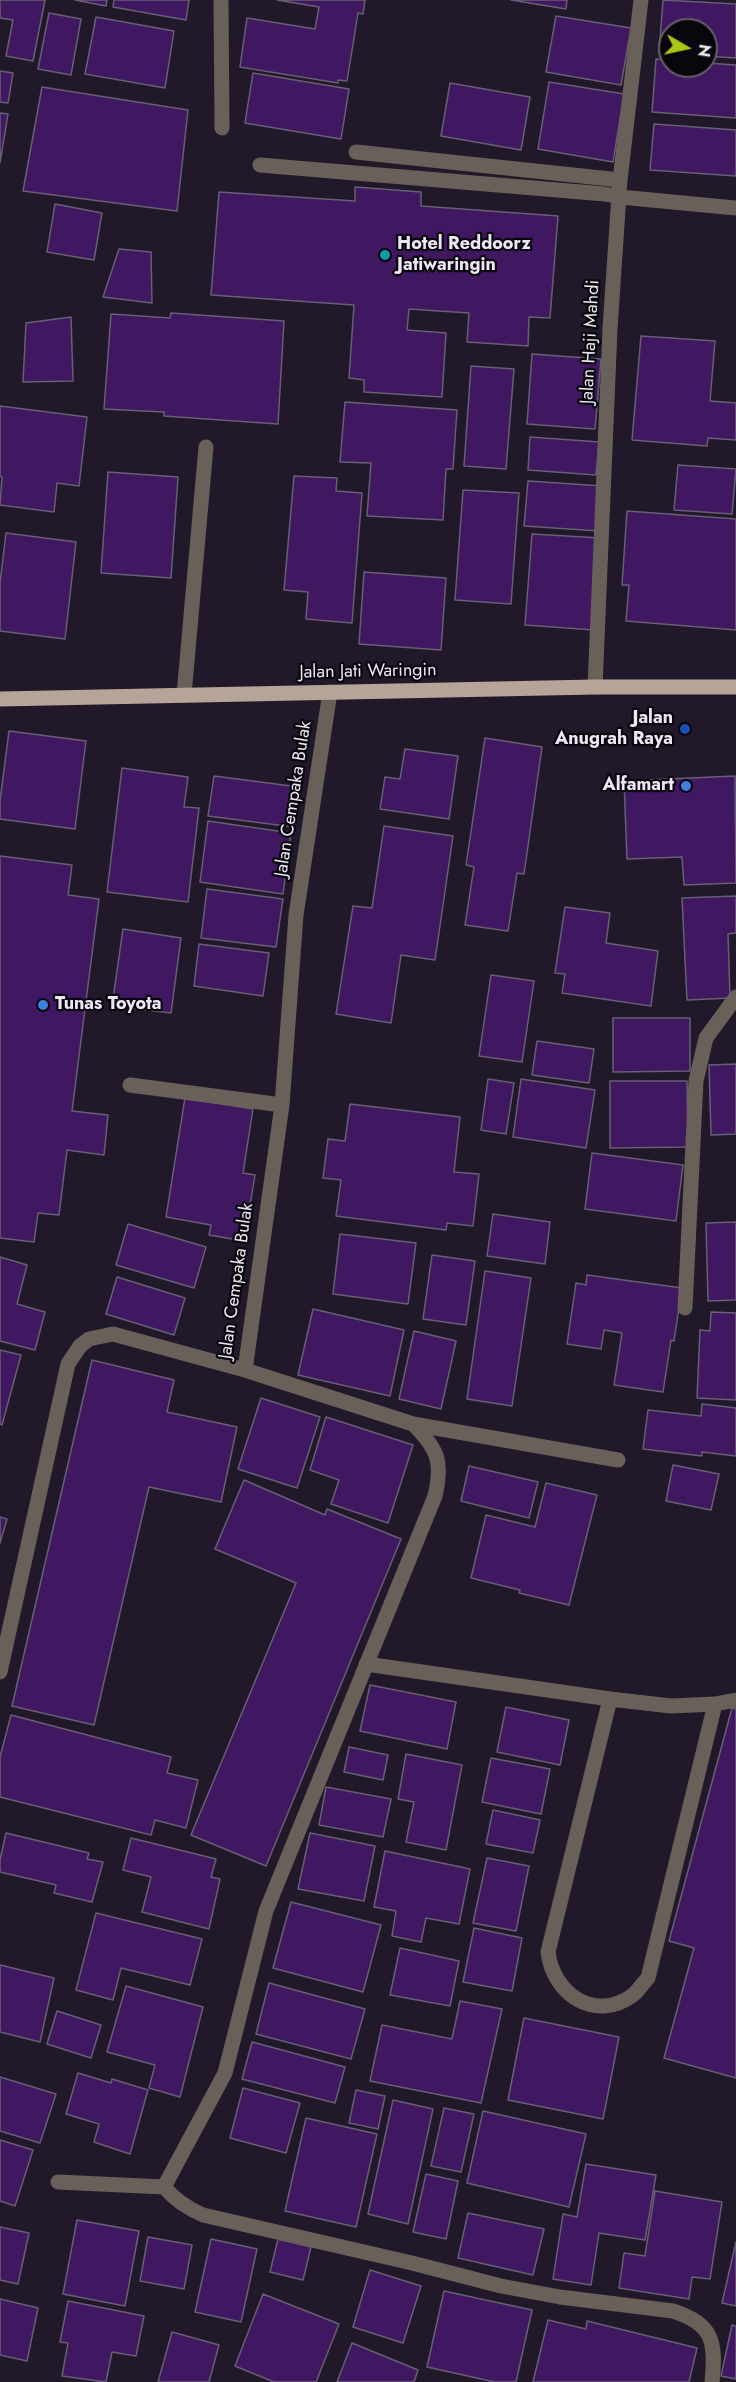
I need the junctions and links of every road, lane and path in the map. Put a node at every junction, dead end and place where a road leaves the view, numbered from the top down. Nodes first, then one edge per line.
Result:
1 (220, 0) edge
2 (641, 0) edge
3 (222, 128) dead end
4 (356, 152) dead end
5 (260, 165) dead end
6 (620, 180) junction
7 (620, 197) junction
8 (736, 208) edge
9 (206, 447) dead end
10 (595, 687) junction
11 (736, 687) edge
12 (330, 692) junction
13 (184, 695) junction
14 (0, 699) edge
15 (736, 997) edge
16 (130, 1085) dead end
17 (282, 1105) junction
18 (685, 1308) dead end
19 (245, 1370) junction
20 (413, 1424) junction
21 (618, 1460) dead end
22 (366, 1664) junction
23 (0, 1672) edge
24 (610, 1699) junction
25 (736, 1700) edge
26 (715, 1704) junction
27 (58, 2182) dead end
28 (164, 2187) junction
29 (712, 2382) edge

1 - 3 street
2 - 6 street, Jalan Haji Mahdi
4 - 6 street
5 - 7 street
6 - 7 street, Jalan Haji Mahdi
7 - 8 street
7 - 10 street, Jalan Haji Mahdi
9 - 13 street
10 - 11 main road, Jalan Jati Waringin
10 - 12 main road, Jalan Jati Waringin
12 - 13 main road, Jalan Jati Waringin
12 - 17 street, Jalan Cempaka Bulak
13 - 14 main road, Jalan Jati Waringin
15 - 18 street
16 - 17 street
17 - 19 street, Jalan Cempaka Bulak
19 - 20 street
19 - 23 street, Jalan Cempaka Bulak
20 - 21 street
20 - 22 street
22 - 24 street
22 - 28 street
24 - 26 street
24 - 26 street
25 - 26 street
27 - 28 street
28 - 29 street

